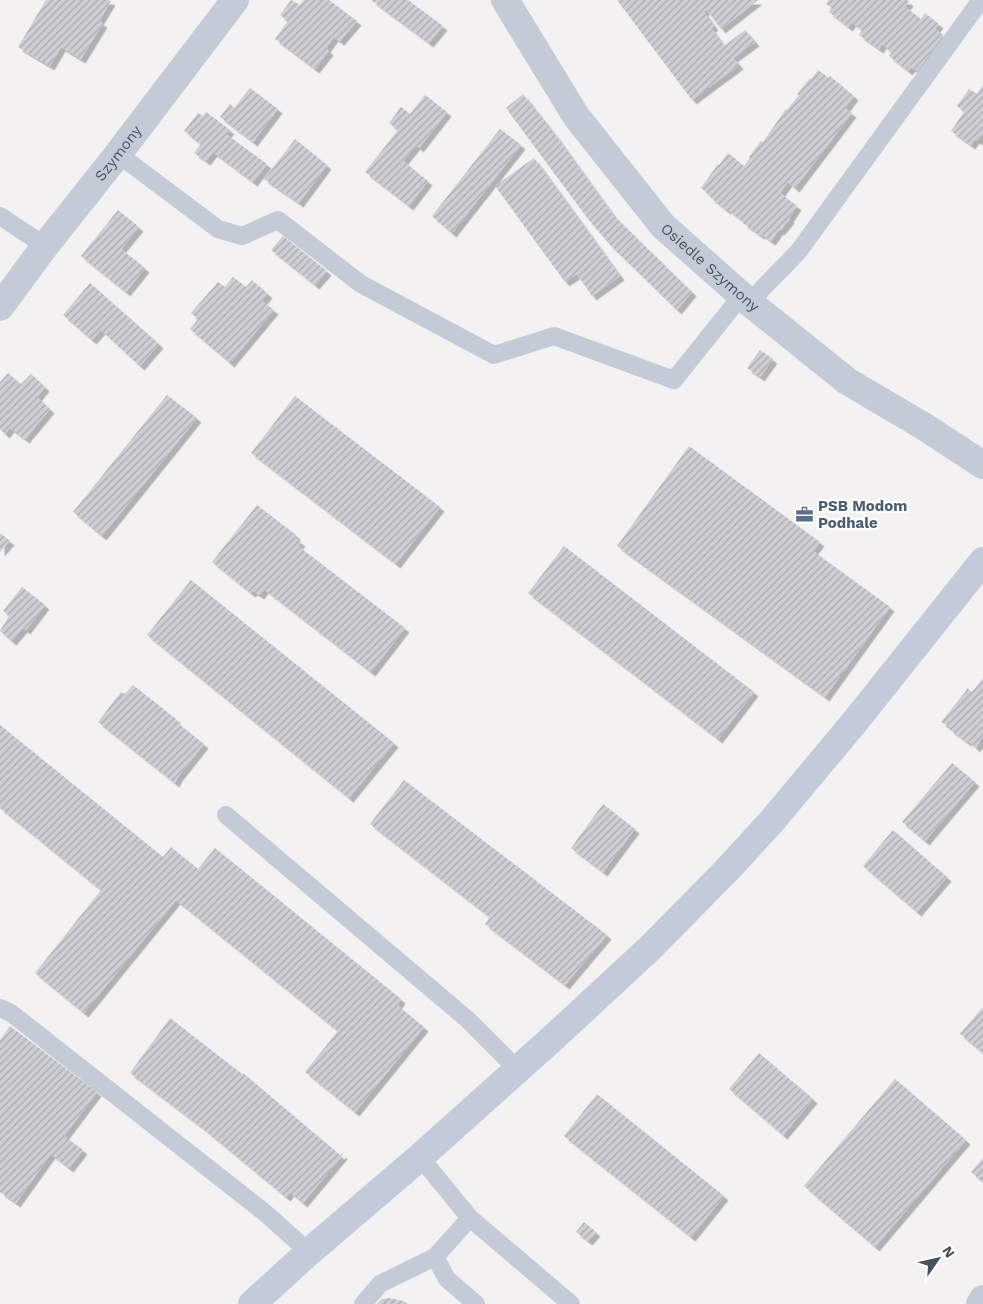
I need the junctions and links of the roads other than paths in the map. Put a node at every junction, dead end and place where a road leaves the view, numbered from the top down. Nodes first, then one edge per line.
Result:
1 (235, 0) edge
2 (505, 0) edge
3 (981, 0) edge
4 (118, 154) junction
5 (0, 216) edge
6 (45, 246) junction
7 (746, 299) junction
8 (0, 307) edge
9 (983, 465) edge
10 (983, 561) edge
11 (226, 815) dead end
12 (0, 1008) edge
13 (517, 1069) junction
14 (420, 1157) junction
15 (470, 1218) junction
16 (309, 1252) junction
17 (435, 1257) junction
18 (983, 1299) edge
19 (252, 1304) edge
20 (363, 1304) edge
21 (476, 1304) edge
22 (571, 1304) edge
23 (980, 1304) edge

1 - 4 street, Szymony
2 - 7 street, Osiedle Szymony
3 - 7 lane
4 - 6 street, Szymony
4 - 7 lane
5 - 6 lane
6 - 8 street, Szymony
7 - 9 street, Osiedle Szymony
10 - 13 street
11 - 13 lane
12 - 16 lane
13 - 14 street
14 - 15 lane
14 - 16 street
15 - 17 lane
15 - 22 lane
16 - 19 street
17 - 20 lane
17 - 21 lane
18 - 23 street

